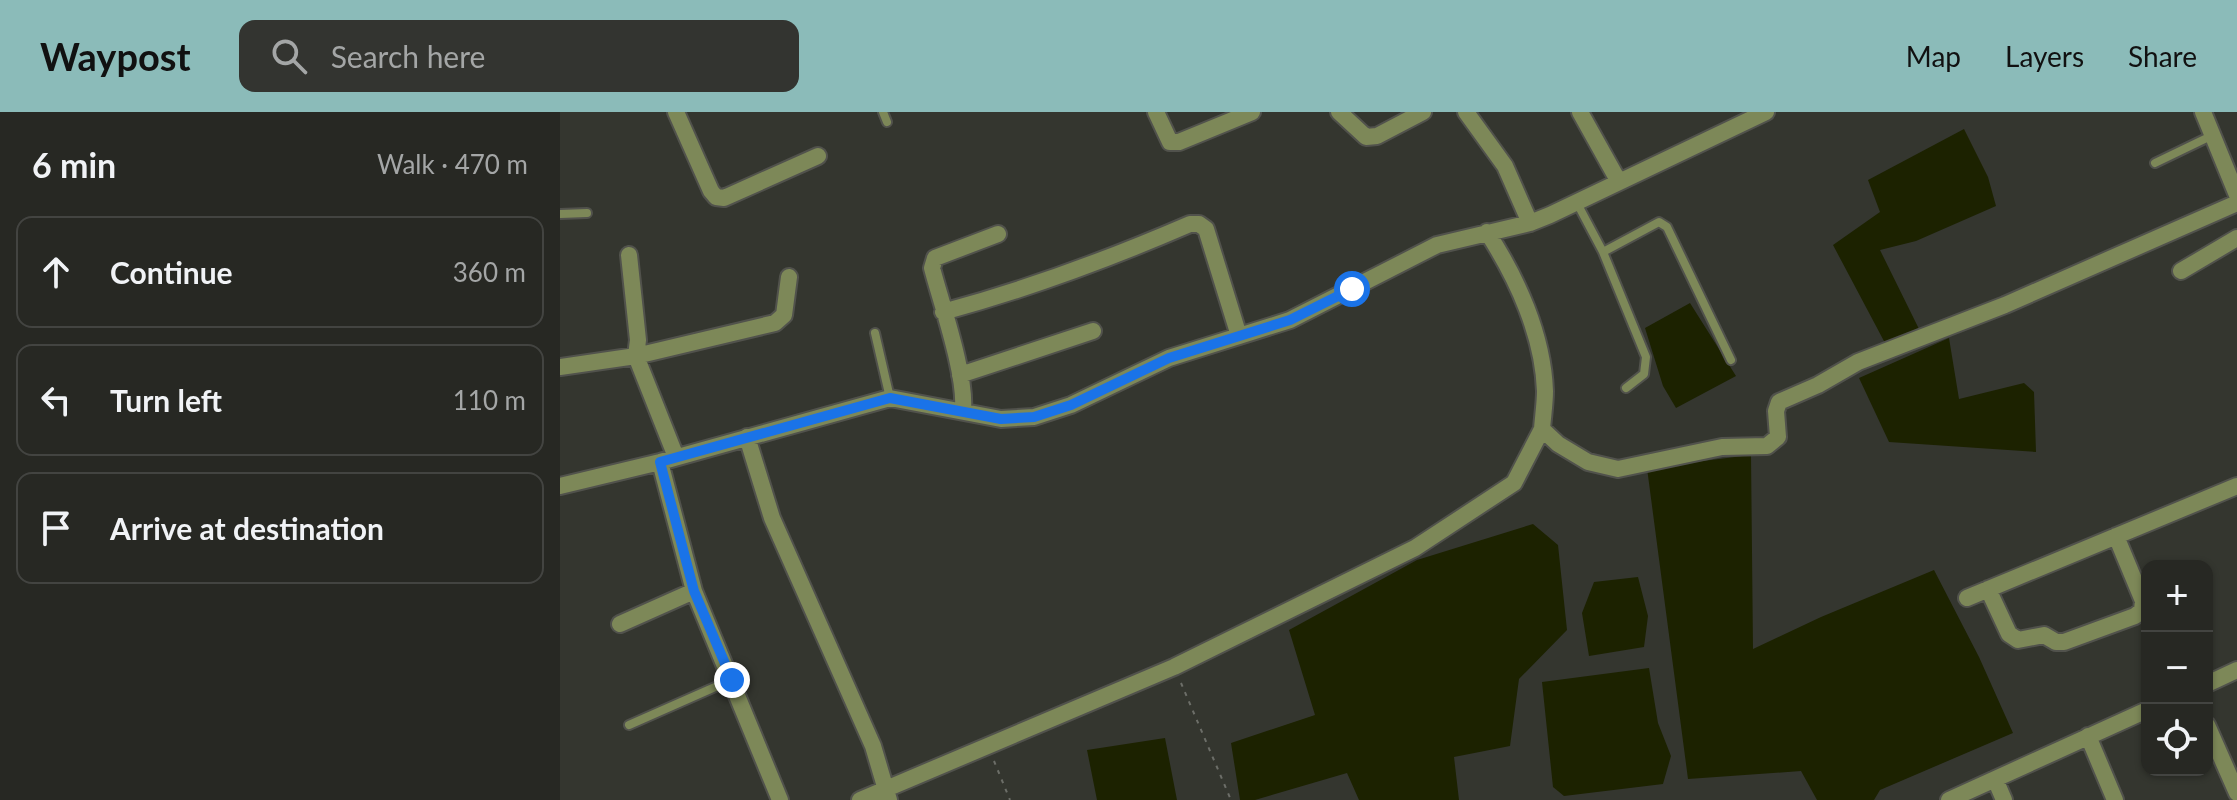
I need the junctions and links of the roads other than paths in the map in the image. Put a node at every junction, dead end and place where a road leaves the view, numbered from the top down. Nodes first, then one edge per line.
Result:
1 (676, 112) edge
2 (883, 112) edge
3 (1156, 112) edge
4 (1252, 112) edge
5 (1339, 112) edge
6 (1423, 112) edge
7 (1466, 112) edge
8 (1580, 112) edge
9 (1766, 112) edge
10 (2203, 112) edge
11 (887, 122) dead end
12 (2211, 136) junction
13 (818, 156) dead end
14 (2155, 163) dead end
15 (1619, 182) junction
16 (2237, 195) edge
17 (1577, 202) junction
18 (2237, 203) edge
19 (587, 213) dead end
20 (560, 214) edge
21 (1530, 223) junction
22 (1487, 232) junction
23 (998, 234) dead end
24 (2237, 238) edge
25 (1603, 252) junction
26 (629, 255) dead end
27 (2181, 271) dead end
28 (789, 277) dead end
29 (943, 312) junction
30 (1093, 331) dead end
31 (875, 333) dead end
32 (1239, 336) junction
33 (636, 356) junction
34 (1731, 360) dead end
35 (560, 367) edge
36 (960, 375) junction
37 (1626, 388) dead end
38 (890, 398) junction
39 (963, 410) junction
40 (1542, 429) junction
41 (747, 437) junction
42 (668, 459) junction
43 (560, 486) edge
44 (2237, 486) edge
45 (2116, 536) junction
46 (1988, 589) junction
47 (694, 591) junction
48 (1967, 598) dead end
49 (620, 624) dead end
50 (2237, 670) edge
51 (732, 680) junction
52 (2213, 681) edge
53 (2141, 713) edge
54 (629, 725) dead end
55 (2088, 736) junction
56 (2213, 739) edge
57 (1995, 779) junction
58 (2237, 793) edge
59 (887, 795) edge
60 (780, 800) edge
61 (860, 800) edge
62 (1949, 800) edge
63 (2004, 800) edge
64 (2115, 800) edge

1 - 13 street
2 - 11 lane
3 - 4 street
5 - 6 street
7 - 21 street
8 - 15 street
9 - 15 street
10 - 12 street
12 - 14 lane
12 - 16 street
15 - 17 street
17 - 21 street
17 - 25 lane
18 - 40 street
19 - 20 lane
21 - 22 street
22 - 32 street
22 - 40 street
23 - 29 street
24 - 27 street
25 - 34 lane
25 - 37 lane
26 - 33 street
28 - 33 street
29 - 32 street
29 - 36 street
30 - 36 street
31 - 38 lane
32 - 39 street
33 - 35 street
33 - 42 street
36 - 39 street
38 - 39 street
38 - 41 street
40 - 59 street
41 - 42 street
41 - 59 street
42 - 43 street
42 - 47 street
44 - 45 street
45 - 46 street
45 - 46 street
46 - 48 street
47 - 49 street
47 - 51 street
50 - 52 street
51 - 54 lane
51 - 60 street
53 - 55 street
55 - 57 street
55 - 64 street
56 - 58 street
57 - 62 street
57 - 63 street
59 - 61 street

